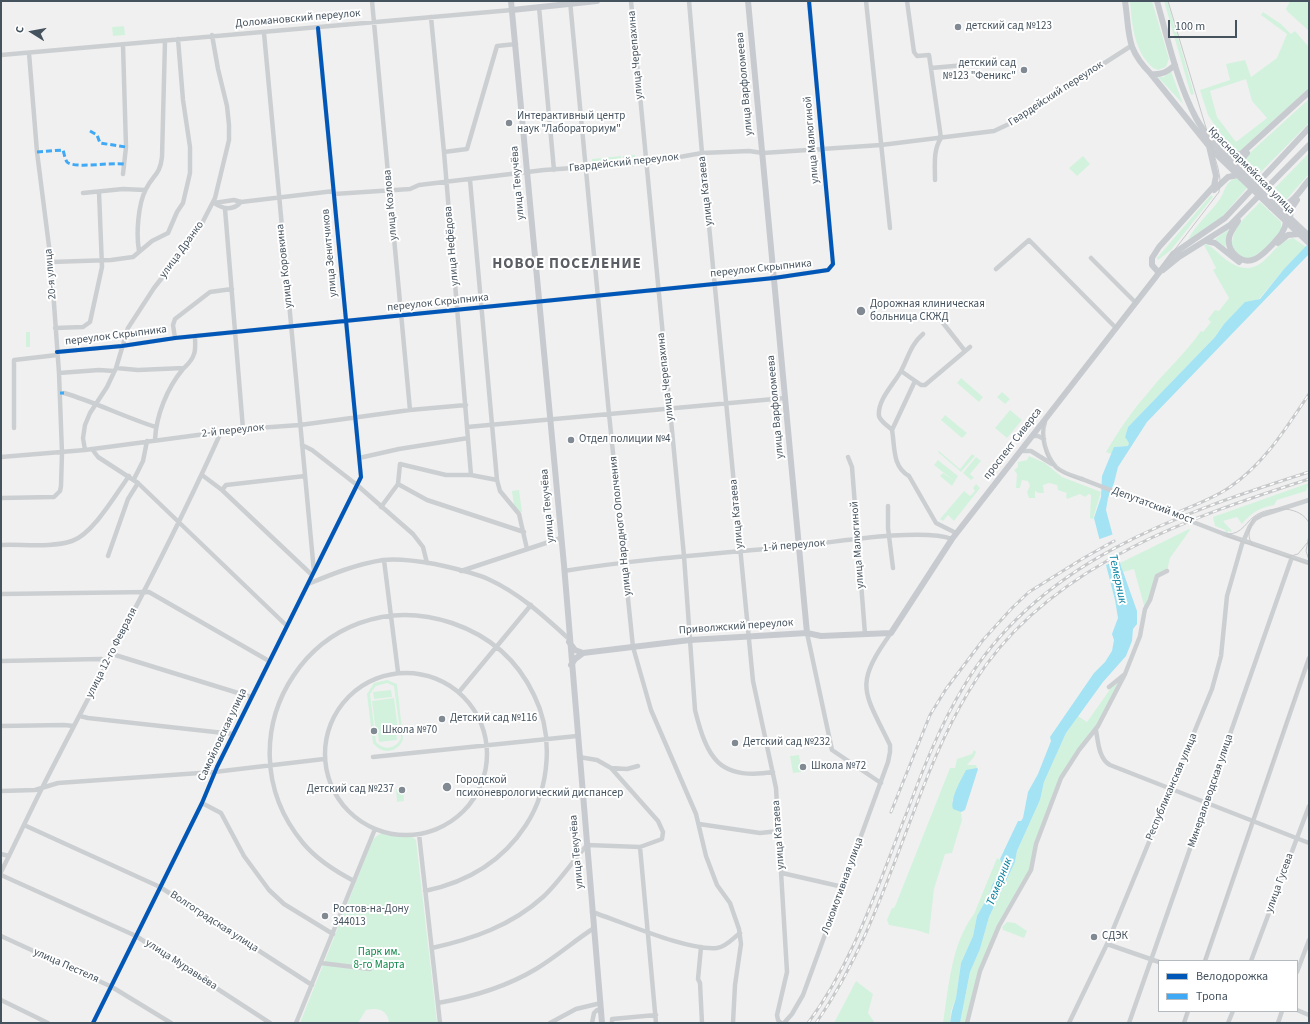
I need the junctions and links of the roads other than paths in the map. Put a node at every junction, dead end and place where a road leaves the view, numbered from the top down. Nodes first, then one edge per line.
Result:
1 (372, 1) edge
2 (511, 1) edge
3 (597, 1) edge
4 (631, 1) edge
5 (689, 1) edge
6 (748, 1) edge
7 (809, 1) edge
8 (866, 1) edge
9 (907, 1) edge
10 (1125, 1) edge
11 (1157, 1) edge
12 (570, 2) edge
13 (538, 7) junction
14 (512, 10) junction
15 (431, 17) junction
16 (374, 22) junction
17 (318, 28) junction
18 (264, 32) junction
19 (212, 35) junction
20 (178, 39) junction
21 (165, 41) junction
22 (516, 44) junction
23 (123, 45) junction
24 (1131, 46) junction
25 (29, 53) junction
26 (1, 55) edge
27 (988, 63) dead end
28 (1175, 65) junction
29 (931, 68) junction
30 (1151, 74) junction
31 (1309, 92) edge
32 (1309, 96) edge
33 (1309, 128) edge
34 (941, 138) junction
35 (1208, 144) junction
36 (880, 145) junction
37 (1309, 145) edge
38 (821, 149) junction
39 (444, 152) junction
40 (763, 153) junction
41 (702, 154) junction
42 (1225, 155) junction
43 (646, 163) junction
44 (586, 168) junction
45 (554, 170) junction
46 (124, 174) dead end
47 (527, 174) junction
48 (1240, 174) junction
49 (470, 180) junction
50 (935, 180) dead end
51 (1309, 180) edge
52 (447, 183) junction
53 (1309, 186) edge
54 (389, 189) junction
55 (145, 190) junction
56 (99, 192) junction
57 (334, 192) junction
58 (83, 193) dead end
59 (278, 197) junction
60 (241, 202) junction
61 (214, 203) junction
62 (1274, 206) junction
63 (225, 209) junction
64 (1244, 213) junction
65 (1288, 220) junction
66 (890, 228) dead end
67 (1304, 235) edge
68 (1206, 241) junction
69 (1309, 243) edge
70 (139, 251) junction
71 (1156, 252) junction
72 (1090, 258) dead end
73 (102, 260) junction
74 (50, 262) junction
75 (996, 269) dead end
76 (822, 272) joint
77 (1159, 273) junction
78 (774, 278) junction
79 (715, 283) junction
80 (232, 289) junction
81 (657, 289) junction
82 (598, 295) junction
83 (539, 302) junction
84 (1136, 303) junction
85 (482, 307) junction
86 (458, 310) junction
87 (401, 316) junction
88 (346, 322) junction
89 (943, 323) dead end
90 (292, 326) junction
91 (54, 328) junction
92 (1116, 328) junction
93 (236, 332) junction
94 (923, 334) dead end
95 (195, 336) junction
96 (175, 338) junction
97 (122, 346) junction
98 (970, 347) dead end
99 (965, 351) junction
100 (57, 353) junction
101 (184, 368) junction
102 (115, 370) junction
103 (901, 371) junction
104 (59, 373) junction
105 (915, 381) junction
106 (64, 393) dead end
107 (786, 398) junction
108 (728, 403) junction
109 (94, 405) junction
110 (466, 405) junction
111 (669, 409) junction
112 (410, 410) junction
113 (609, 414) junction
114 (1047, 417) junction
115 (355, 418) junction
116 (550, 420) junction
117 (492, 424) junction
118 (300, 425) junction
119 (156, 427) junction
120 (467, 427) junction
121 (14, 428) dead end
122 (243, 429) junction
123 (892, 430) junction
124 (221, 432) junction
125 (1032, 436) junction
126 (468, 438) junction
127 (1044, 439) junction
128 (155, 440) junction
129 (147, 441) junction
130 (302, 445) junction
131 (92, 449) junction
132 (85, 450) junction
133 (1020, 451) junction
134 (62, 453) junction
135 (1, 457) edge
136 (848, 457) dead end
137 (359, 458) junction
138 (1056, 467) junction
139 (202, 475) junction
140 (471, 475) junction
141 (305, 476) junction
142 (132, 477) junction
143 (361, 477) joint
144 (497, 480) junction
145 (138, 483) junction
146 (398, 484) junction
147 (357, 485) junction
148 (222, 490) junction
149 (1, 498) edge
150 (1309, 500) edge
151 (888, 506) dead end
152 (381, 507) junction
153 (178, 522) junction
154 (524, 532) junction
155 (956, 533) junction
156 (889, 537) junction
157 (561, 538) junction
158 (952, 539) junction
159 (857, 540) junction
160 (1243, 541) junction
161 (1, 544) edge
162 (799, 546) junction
163 (526, 549) junction
164 (741, 550) junction
165 (108, 556) dead end
166 (684, 556) junction
167 (1292, 557) junction
168 (384, 560) junction
169 (624, 562) junction
170 (427, 563) junction
171 (1309, 563) edge
172 (893, 568) dead end
173 (461, 571) junction
174 (564, 571) junction
175 (1167, 571) dead end
176 (313, 574) junction
177 (308, 584) junction
178 (143, 592) junction
179 (1, 594) edge
180 (531, 606) junction
181 (391, 614) junction
182 (287, 626) junction
183 (807, 632) junction
184 (891, 633) junction
185 (865, 634) junction
186 (748, 637) junction
187 (569, 640) junction
188 (690, 640) junction
189 (497, 646) junction
190 (634, 647) junction
191 (583, 653) junction
192 (112, 654) junction
193 (1309, 658) edge
194 (1, 661) edge
195 (108, 661) junction
196 (269, 661) junction
197 (571, 665) junction
198 (398, 672) junction
199 (1125, 674) junction
200 (1109, 687) dead end
201 (459, 692) junction
202 (251, 697) junction
203 (80, 716) junction
204 (1, 726) edge
205 (74, 726) junction
206 (1096, 730) junction
207 (233, 734) junction
208 (577, 736) junction
209 (547, 739) junction
210 (487, 745) junction
211 (373, 757) dead end
212 (579, 757) junction
213 (324, 760) junction
214 (270, 765) junction
215 (638, 766) dead end
216 (611, 768) junction
217 (214, 772) junction
218 (773, 772) junction
219 (881, 783) junction
220 (42, 789) junction
221 (1170, 790) junction
222 (1, 791) edge
223 (1208, 802) junction
224 (202, 803) junction
225 (1309, 806) edge
226 (1253, 821) junction
227 (699, 824) junction
228 (24, 825) junction
229 (375, 829) junction
230 (779, 831) junction
231 (419, 834) junction
232 (1297, 838) junction
233 (1309, 843) edge
234 (587, 845) junction
235 (640, 847) junction
236 (1, 854) edge
237 (9, 856) junction
238 (782, 873) junction
239 (1, 874) edge
240 (354, 881) junction
241 (160, 887) junction
242 (843, 887) junction
243 (425, 891) junction
244 (592, 912) junction
245 (594, 928) junction
246 (648, 932) junction
247 (740, 933) junction
248 (333, 934) junction
249 (1, 936) edge
250 (136, 936) junction
251 (1309, 940) edge
252 (1107, 944) junction
253 (701, 947) junction
254 (432, 948) junction
255 (1151, 959) junction
256 (1205, 960) edge
257 (1252, 960) edge
258 (1158, 962) edge
259 (321, 963) junction
260 (370, 969) dead end
261 (1298, 969) edge
262 (312, 985) junction
263 (112, 987) junction
264 (1, 1000) edge
265 (438, 1003) junction
266 (593, 1004) junction
267 (601, 1008) junction
268 (1298, 1010) edge
269 (1188, 1012) edge
270 (1233, 1012) edge
271 (1282, 1012) edge
272 (594, 1013) junction
273 (656, 1015) junction
274 (1309, 1015) edge
275 (612, 1021) edge
276 (48, 1023) edge
277 (93, 1023) edge
278 (171, 1023) edge
279 (270, 1023) edge
280 (296, 1023) edge
281 (440, 1023) edge
282 (550, 1023) edge
283 (592, 1023) edge
284 (601, 1023) edge
285 (656, 1023) edge
286 (702, 1023) edge
287 (733, 1023) edge
288 (781, 1023) edge
289 (784, 1023) edge
290 (967, 1023) edge
291 (1069, 1023) edge
292 (1129, 1023) edge
293 (1184, 1023) edge
294 (1228, 1023) edge
295 (1278, 1023) edge

1 - 16 street, улица Козлова
2 - 14 main road, улица Текучёва
3 - 12 main road, Доломановский переулок
4 - 43 street, улица Черепахина
5 - 41 street, улица Катаева
6 - 40 main road, улица Варфоломеева
7 - 38 street, улица Малюгиной
8 - 36 street
9 - 29 street
10 - 24 main road
11 - 28 main road, Красноармейская улица
12 - 13 main road, Доломановский переулок
12 - 44 street, улица Народного Ополчения
13 - 14 main road, Доломановский переулок
13 - 45 street
14 - 15 street, Доломановский переулок
14 - 22 main road, улица Текучёва
15 - 16 street, Доломановский переулок
15 - 39 street, улица Нефёдова
16 - 17 street, Доломановский переулок
16 - 54 street, улица Козлова
17 - 18 street, Доломановский переулок
17 - 57 street, улица Зенитчиков
18 - 19 street, Доломановский переулок
18 - 59 street, улица Коровкина
19 - 20 street, Доломановский переулок
19 - 61 street, улица Дранко
20 - 21 street, Доломановский переулок
20 - 70 street
21 - 23 street, Доломановский переулок
21 - 55 street
22 - 39 street
22 - 47 main road, улица Текучёва
23 - 25 street, Доломановский переулок
23 - 46 street
24 - 30 main road, Красноармейская улица
24 - 34 street, Гвардейский переулок
25 - 26 street, Доломановский переулок
25 - 74 street, 20-я улица
27 - 29 street
28 - 30 main road
28 - 42 main road, Красноармейская улица
29 - 34 street
30 - 35 main road, Красноармейская улица
31 - 42 main road
32 - 48 main road
33 - 77 main road, проспект Сиверса
34 - 36 street, Гвардейский переулок
34 - 50 street
35 - 48 main road, Красноармейская улица
35 - 71 main road
36 - 38 street, Гвардейский переулок
36 - 66 street
37 - 64 main road, проспект Сиверса
38 - 40 street, Гвардейский переулок
38 - 76 street, улица Малюгиной
39 - 52 street, улица Нефёдова
40 - 41 street, Гвардейский переулок
40 - 78 main road, улица Варфоломеева
41 - 43 street, Гвардейский переулок
41 - 79 street, улица Катаева
42 - 48 main road, Красноармейская улица
43 - 44 street, Гвардейский переулок
43 - 81 street, улица Черепахина
44 - 45 street, Гвардейский переулок
44 - 82 street, улица Народного Ополчения
45 - 47 street, Гвардейский переулок
47 - 49 street, Гвардейский переулок
47 - 83 main road, улица Текучёва
48 - 62 main road, Красноармейская улица, bridge
48 - 71 main road
49 - 52 street, Гвардейский переулок
49 - 85 street
51 - 62 main road
52 - 54 street, Гвардейский переулок
52 - 86 street, улица Нефёдова
53 - 65 main road
54 - 57 street, Гвардейский переулок
54 - 87 street, улица Козлова
55 - 56 street
55 - 70 street
56 - 58 street
56 - 73 street
57 - 59 street, Гвардейский переулок
57 - 88 street, улица Зенитчиков
59 - 60 street, Гвардейский переулок
59 - 90 street, улица Коровкина
60 - 61 street, Гвардейский переулок
60 - 63 street, Гвардейский переулок
61 - 63 street
61 - 97 street, улица Дранко
62 - 65 main road, Красноармейская улица
63 - 80 street
64 - 65 main road
64 - 68 main road, проспект Сиверса
65 - 67 main road, Красноармейская улица
67 - 68 main road
67 - 69 main road, Красноармейская улица
68 - 77 main road, проспект Сиверса
70 - 73 street
71 - 77 main road
72 - 84 street
73 - 74 street
73 - 91 street
74 - 91 street, 20-я улица
75 - 92 street
76 - 78 street, переулок Скрыпника
77 - 84 main road, проспект Сиверса
78 - 79 street, переулок Скрыпника
78 - 107 main road, улица Варфоломеева
79 - 81 street, переулок Скрыпника
79 - 108 street, улица Катаева
80 - 93 street
80 - 96 street
81 - 82 street, переулок Скрыпника
81 - 111 street, улица Черепахина
82 - 83 street, переулок Скрыпника
82 - 113 street, улица Народного Ополчения
83 - 85 street, переулок Скрыпника
83 - 116 main road, улица Текучёва
84 - 92 main road, проспект Сиверса
85 - 86 street, переулок Скрыпника
85 - 117 street
86 - 87 street, переулок Скрыпника
86 - 110 street, улица Нефёдова
87 - 88 street, переулок Скрыпника
87 - 112 street, улица Козлова
88 - 90 street, переулок Скрыпника
88 - 115 street, улица Зенитчиков
89 - 99 street
90 - 93 street, переулок Скрыпника
90 - 118 street, улица Коровкина
91 - 100 street, 20-я улица
92 - 114 main road, проспект Сиверса
93 - 95 street, переулок Скрыпника
93 - 122 street
94 - 103 street
95 - 96 street, переулок Скрыпника
95 - 101 street
96 - 97 street, переулок Скрыпника
97 - 100 street, переулок Скрыпника
97 - 102 street, улица Дранко
98 - 99 street
99 - 105 street
100 - 104 street, 20-я улица
100 - 121 street, переулок Скрыпника
101 - 102 street
101 - 119 street
102 - 104 street
102 - 109 street, улица Дранко
103 - 105 street
103 - 123 street
104 - 134 street, 20-я улица
105 - 123 street
106 - 109 street
107 - 108 street
107 - 162 main road, улица Варфоломеева
108 - 111 street
108 - 164 street, улица Катаева
109 - 119 street
109 - 132 street, улица Дранко
110 - 112 street, 2-й переулок
110 - 120 street, улица Нефёдова
111 - 113 street
111 - 166 street, улица Черепахина
112 - 115 street, 2-й переулок
113 - 116 street
113 - 169 street, улица Народного Ополчения
114 - 125 main road, проспект Сиверса
114 - 127 street
115 - 118 street, 2-й переулок
115 - 137 street, улица Зенитчиков
116 - 117 street
116 - 157 main road, улица Текучёва
117 - 120 street
117 - 144 street
118 - 122 street, 2-й переулок
118 - 130 street, улица Коровкина
119 - 128 street
120 - 126 street, улица Нефёдова
122 - 124 street, 2-й переулок
123 - 155 street
124 - 128 street, 2-й переулок
124 - 139 street, улица 12-го Февраля
125 - 127 street
125 - 133 main road, проспект Сиверса
126 - 137 street
126 - 140 street, улица Нефёдова
127 - 138 street
128 - 129 street, 2-й переулок
129 - 131 street, 2-й переулок
129 - 142 street
130 - 141 street, улица Коровкина
130 - 147 street
131 - 132 street, 2-й переулок
131 - 142 street
132 - 134 street, 2-й переулок
133 - 138 street, Депутатский мост
133 - 155 main road, проспект Сиверса
134 - 135 street, 2-й переулок
134 - 149 street, 20-я улица
136 - 159 street, улица Малюгиной
137 - 143 street, улица Зенитчиков
138 - 160 street, Депутатский мост, bridge
139 - 148 street
139 - 153 street, улица 12-го Февраля
140 - 144 street
140 - 146 street
141 - 148 street
141 - 176 street, улица Коровкина
142 - 145 street
142 - 161 street
143 - 147 street, Самойловская улица
144 - 154 street
145 - 153 street
145 - 165 street
146 - 152 street
146 - 154 street
147 - 152 street
147 - 176 street, Самойловская улица
148 - 176 street
150 - 160 street, Республиканская улица
151 - 156 street
152 - 170 street
153 - 178 street, улица 12-го Февраля
153 - 182 street
154 - 163 street
155 - 158 main road, проспект Сиверса
156 - 158 street, 1-й переулок
156 - 159 street, 1-й переулок
156 - 172 street
157 - 163 street
157 - 174 main road, улица Текучёва
158 - 184 main road, проспект Сиверса
159 - 162 street, 1-й переулок
159 - 185 street, улица Малюгиной
160 - 167 street, Депутатский мост
160 - 221 street, Республиканская улица
162 - 164 street, 1-й переулок
162 - 183 main road, улица Варфоломеева
163 - 173 street
164 - 166 street, 1-й переулок
164 - 186 street, улица Катаева
166 - 169 street, 1-й переулок
166 - 188 street, улица Черепахина
167 - 171 street, Депутатский мост
167 - 223 street, Минераловодская улица
168 - 170 street
168 - 177 street
168 - 181 street
169 - 174 street, 1-й переулок
169 - 190 street, улица Народного Ополчения
170 - 173 street
173 - 180 street
174 - 187 main road, улица Текучёва
175 - 199 street
176 - 177 street, Самойловская улица
177 - 182 street, Самойловская улица
178 - 179 street
178 - 192 street, улица 12-го Февраля
178 - 196 street
180 - 187 street
180 - 189 street
181 - 189 street
181 - 198 street
181 - 214 street
182 - 196 street, Самойловская улица
183 - 185 main road, Приволжский переулок
183 - 186 main road, Приволжский переулок
183 - 219 street, улица Варфоломеева
184 - 185 main road, Приволжский переулок
184 - 219 street, Локомотивная улица
186 - 188 main road, Приволжский переулок
186 - 218 street, улица Катаева
187 - 191 main road
187 - 197 main road, улица Текучёва
188 - 190 main road, Приволжский переулок
188 - 218 street, улица Черепахина
189 - 201 street
189 - 209 street
190 - 191 main road, Приволжский переулок
190 - 227 street, улица Народного Ополчения
191 - 197 main road
192 - 195 street, улица 12-го Февраля
192 - 202 street
193 - 226 street
194 - 195 street
195 - 203 street, улица 12-го Февраля
196 - 202 street, Самойловская улица
197 - 208 main road, улица Текучёва
198 - 201 street
198 - 213 street
199 - 200 street
199 - 206 street
201 - 210 street
202 - 207 street, Самойловская улица
203 - 205 street, улица 12-го Февраля
203 - 207 street
204 - 205 street
205 - 220 street, улица 12-го Февраля
206 - 221 street
206 - 290 street
207 - 217 street, Самойловская улица
208 - 209 street
208 - 212 main road, улица Текучёва
209 - 210 street
209 - 243 street
210 - 211 street
210 - 231 street
212 - 216 street
212 - 234 main road, улица Текучёва
213 - 214 street
213 - 229 street
214 - 217 street
214 - 240 street
215 - 216 street
216 - 235 street
217 - 220 street
217 - 224 street, Самойловская улица
218 - 230 street, улица Катаева
219 - 242 street, Локомотивная улица
220 - 222 street
220 - 228 street, улица 12-го Февраля
221 - 223 street
221 - 252 street, Республиканская улица
223 - 226 street
223 - 255 street, Минераловодская улица
224 - 241 street, Самойловская улица
224 - 248 street
225 - 232 street, улица Гусева
226 - 232 street
226 - 256 street
227 - 230 street
227 - 247 street, улица Народного Ополчения
228 - 237 street, улица 12-го Февраля
228 - 241 street, Волгоградская улица
229 - 231 street
229 - 240 street
230 - 238 street, улица Катаева
231 - 243 street
232 - 233 street
232 - 257 street, улица Гусева
234 - 235 street
234 - 244 main road, улица Текучёва
234 - 254 street
235 - 246 street
236 - 237 street
237 - 239 street, улица 12-го Февраля
238 - 242 street
238 - 288 street, улица Катаева
239 - 250 street, улица Муравьёва
240 - 248 street
241 - 250 street, Самойловская улица
241 - 262 street, Волгоградская улица
242 - 289 street, Локомотивная улица
243 - 254 street
244 - 245 main road, улица Текучёва
244 - 246 street
245 - 265 street
245 - 267 main road, улица Текучёва
246 - 253 street
246 - 273 street
247 - 253 street
247 - 287 street, улица Народного Ополчения
248 - 259 street
249 - 263 street, улица Пестеля
250 - 263 street, Самойловская улица
250 - 279 street, улица Муравьёва
251 - 261 street
252 - 255 street
252 - 291 street, Республиканская улица
253 - 286 street
254 - 265 street
255 - 258 street
255 - 292 street, Минераловодская улица
259 - 260 street
259 - 262 street
262 - 280 street
263 - 277 street, Самойловская улица
263 - 278 street, улица Пестеля
264 - 276 street
265 - 281 street
266 - 267 street
266 - 272 street
266 - 282 street
267 - 272 street
267 - 284 main road, улица Текучёва
268 - 274 street
269 - 293 street
270 - 294 street
271 - 295 street
272 - 283 street
273 - 275 street
273 - 285 street

